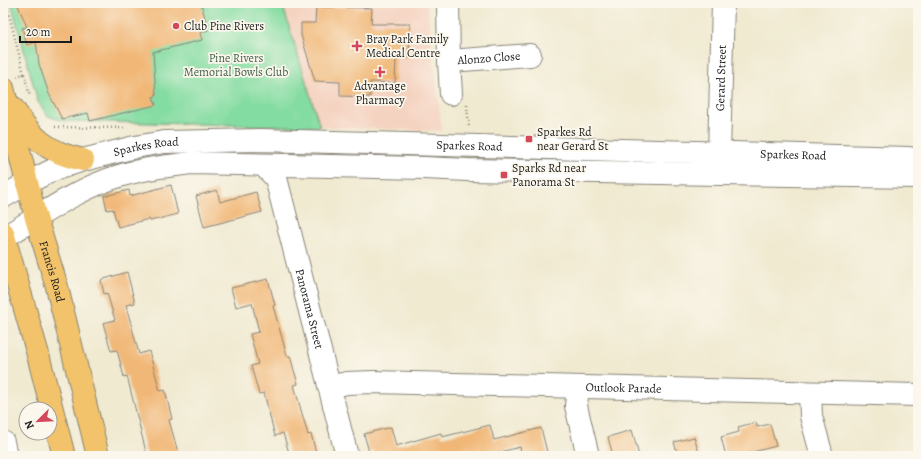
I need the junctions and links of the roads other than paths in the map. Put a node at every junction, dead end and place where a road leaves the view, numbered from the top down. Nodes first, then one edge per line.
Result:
1 (448, 3) edge
2 (723, 3) edge
3 (530, 55) dead end
4 (449, 61) junction
5 (8, 87) edge
6 (451, 94) dead end
7 (719, 153) junction
8 (83, 160) junction
9 (918, 161) edge
10 (264, 166) junction
11 (918, 178) edge
12 (27, 183) junction
13 (3, 196) edge
14 (36, 218) junction
15 (3, 236) edge
16 (329, 387) junction
17 (578, 387) junction
18 (810, 393) junction
19 (918, 395) edge
20 (3, 442) edge
21 (6, 456) edge
22 (64, 456) edge
23 (98, 456) edge
24 (346, 456) edge
25 (588, 456) edge
26 (822, 456) edge

1 - 4 street, Alonzo Close
2 - 7 street, Gerard Street
3 - 4 street, Alonzo Close
4 - 6 street, Alonzo Close
5 - 8 main road
5 - 12 main road, Francis Road
7 - 8 street, Sparkes Road
7 - 9 street, Sparkes Road
8 - 12 street, Sparkes Road
10 - 11 street, Sparkes Road
10 - 14 street, Sparkes Road
10 - 16 street, Panorama Street
12 - 13 street, Sparkes Road
12 - 14 main road, Francis Road
14 - 15 street, Sparkes Road
14 - 23 main road, Francis Road
15 - 22 main road
16 - 17 street, Outlook Parade
16 - 24 street, Panorama Street
17 - 18 street, Outlook Parade
17 - 25 street
18 - 19 street, Outlook Parade
18 - 26 street
20 - 21 street

